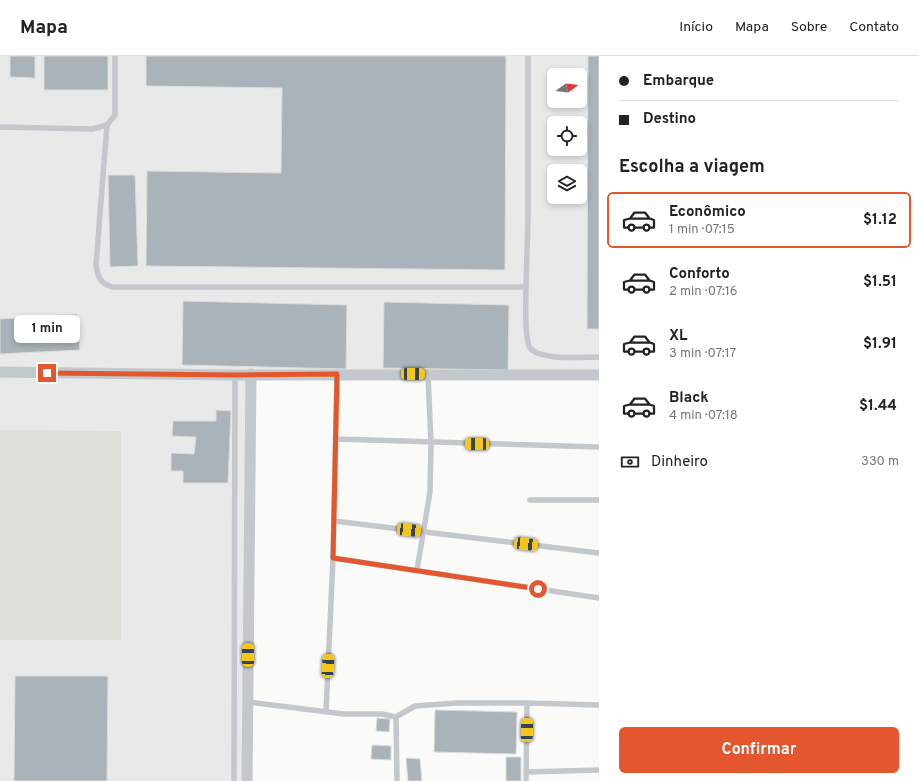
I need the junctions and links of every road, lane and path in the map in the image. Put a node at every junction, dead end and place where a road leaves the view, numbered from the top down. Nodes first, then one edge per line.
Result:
1 (115, 56) edge
2 (528, 56) edge
3 (107, 125) junction
4 (0, 126) edge
5 (526, 287) junction
6 (599, 357) edge
7 (0, 372) edge
8 (251, 374) junction
9 (337, 374) junction
10 (428, 374) junction
11 (235, 375) junction
12 (599, 375) edge
13 (336, 439) junction
14 (431, 443) junction
15 (599, 447) edge
16 (530, 500) dead end
17 (599, 500) edge
18 (334, 521) junction
19 (424, 532) junction
20 (599, 553) edge
21 (333, 558) junction
22 (417, 570) junction
23 (599, 598) edge
24 (248, 702) junction
25 (527, 703) junction
26 (599, 705) edge
27 (326, 712) junction
28 (396, 717) junction
29 (599, 770) edge
30 (526, 772) junction
31 (234, 781) edge
32 (247, 781) edge
33 (397, 781) edge
34 (526, 781) edge

1 - 3 lane
2 - 5 lane
3 - 4 lane
3 - 5 lane
5 - 6 lane
7 - 11 street
8 - 9 street
8 - 11 street
8 - 24 street
9 - 10 street
9 - 13 lane
10 - 12 street
10 - 14 lane
11 - 31 lane
13 - 14 lane
13 - 18 lane
14 - 15 lane
14 - 19 lane
16 - 17 lane
18 - 19 lane
18 - 21 lane
19 - 20 lane
19 - 22 lane
21 - 22 lane
21 - 27 lane
22 - 23 lane
24 - 27 lane
24 - 32 street
25 - 26 lane
25 - 28 lane
25 - 30 lane
27 - 28 lane
28 - 33 lane
29 - 30 lane
30 - 34 lane

